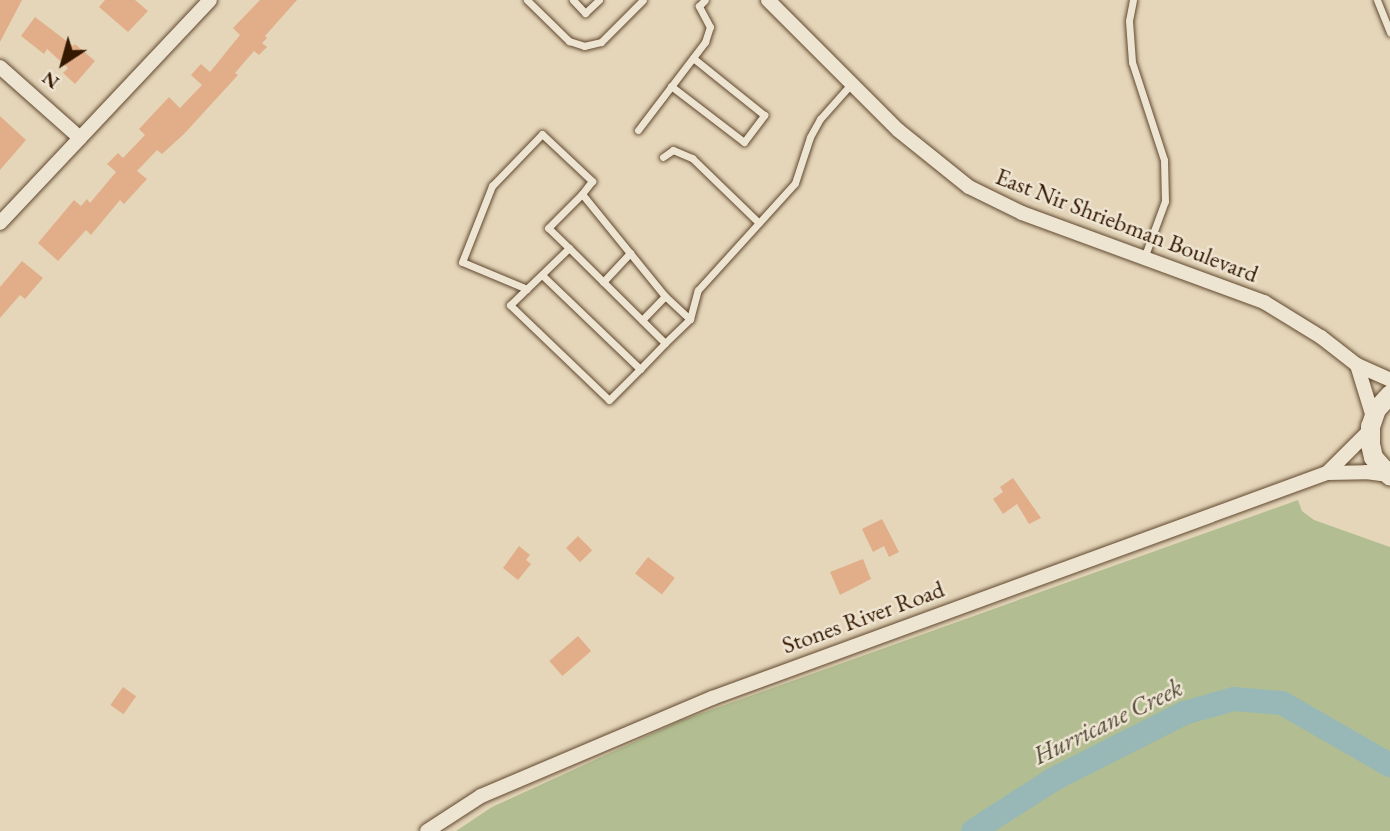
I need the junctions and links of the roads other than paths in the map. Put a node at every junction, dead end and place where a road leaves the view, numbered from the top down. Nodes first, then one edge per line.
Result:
1 (210, 0) edge
2 (527, 0) edge
3 (573, 0) edge
4 (599, 0) edge
5 (643, 0) edge
6 (768, 0) edge
7 (1133, 0) edge
8 (1377, 0) edge
9 (699, 2) edge
10 (1390, 32) edge
11 (692, 58) junction
12 (0, 67) edge
13 (853, 82) junction
14 (671, 86) junction
15 (638, 130) dead end
16 (80, 138) junction
17 (663, 157) dead end
18 (582, 194) junction
19 (0, 223) edge
20 (759, 223) junction
21 (569, 248) junction
22 (630, 253) junction
23 (1144, 259) junction
24 (542, 275) junction
25 (603, 282) junction
26 (527, 289) junction
27 (665, 296) junction
28 (690, 319) junction
29 (642, 320) junction
30 (665, 343) junction
31 (1357, 365) junction
32 (640, 369) junction
33 (1390, 380) edge
34 (1390, 394) edge
35 (1372, 424) junction
36 (1327, 473) junction
37 (1389, 476) edge
38 (426, 831) edge

1 - 16 street
2 - 5 lane
3 - 4 lane
6 - 13 street, East Nir Shriebman Boulevard
7 - 23 lane
8 - 10 lane
9 - 11 lane
11 - 14 lane
11 - 14 lane
12 - 16 street
13 - 20 lane
13 - 23 street, East Nir Shriebman Boulevard
14 - 15 lane
16 - 19 street
17 - 20 lane
18 - 21 lane
18 - 22 lane
18 - 26 lane
20 - 28 lane
21 - 24 lane
21 - 25 lane
22 - 25 lane
22 - 27 lane
23 - 31 street, East Nir Shriebman Boulevard
24 - 26 lane
24 - 32 lane
25 - 29 lane
26 - 32 lane
27 - 28 lane
27 - 29 lane
28 - 30 lane
29 - 30 lane
30 - 32 lane
31 - 33 street, East Nir Shriebman Boulevard
31 - 35 street
34 - 35 main road, Stones River Road
35 - 36 street, Stones River Road
35 - 37 main road, Stones River Road
36 - 37 street, Stones River Road
36 - 38 street, Stones River Road

